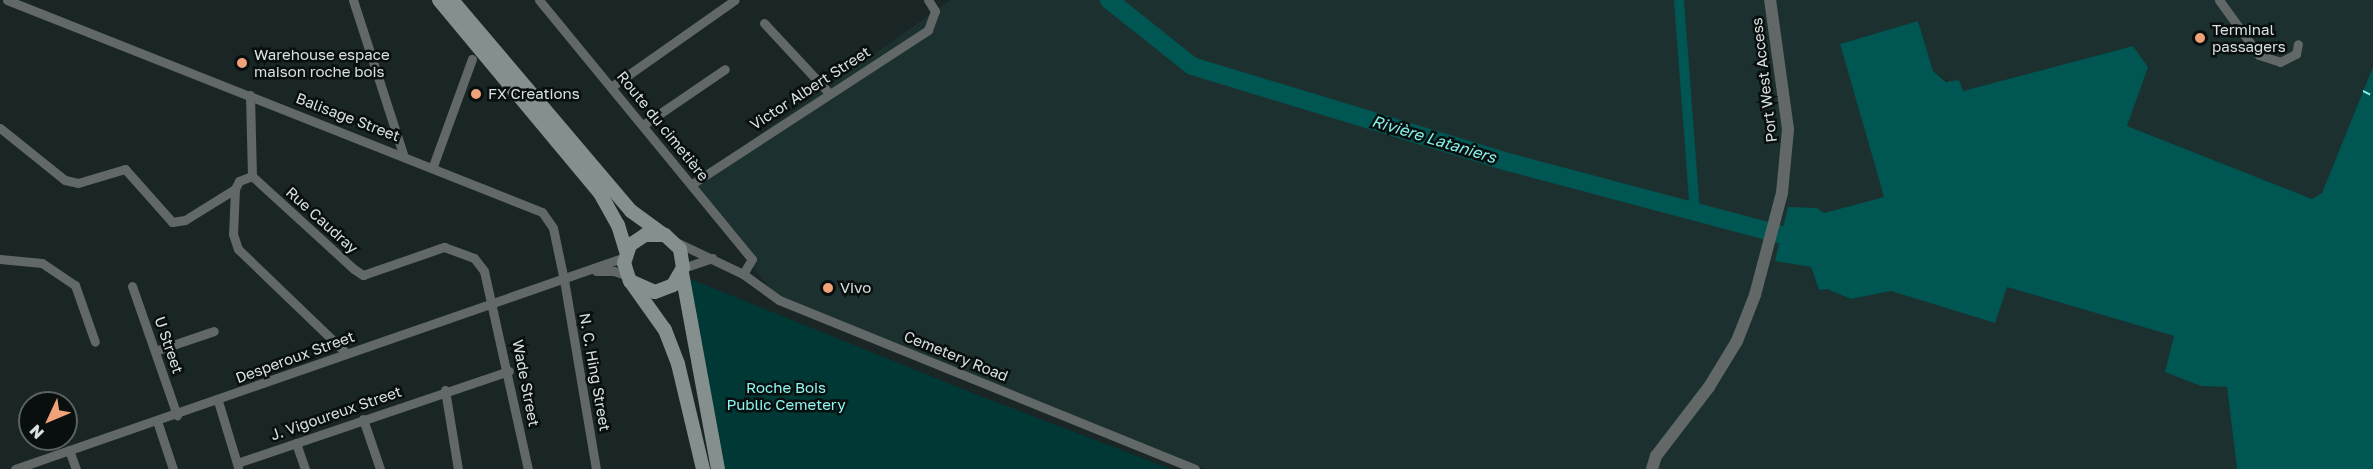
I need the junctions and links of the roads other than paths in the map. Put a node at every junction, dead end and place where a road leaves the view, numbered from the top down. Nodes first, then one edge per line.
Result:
1 (7, 0) edge
2 (353, 0) edge
3 (439, 0) edge
4 (452, 0) edge
5 (735, 0) edge
6 (928, 0) edge
7 (1770, 0) edge
8 (2219, 0) edge
9 (541, 1) edge
10 (764, 23) dead end
11 (2298, 44) dead end
12 (472, 59) dead end
13 (725, 69) dead end
14 (611, 87) junction
15 (829, 93) junction
16 (250, 95) junction
17 (643, 124) junction
18 (0, 128) edge
19 (403, 154) junction
20 (433, 166) junction
21 (252, 176) junction
22 (692, 184) junction
23 (235, 189) junction
24 (669, 238) junction
25 (626, 254) junction
26 (712, 258) junction
27 (0, 259) edge
28 (584, 271) junction
29 (683, 271) junction
30 (742, 274) junction
31 (629, 278) junction
32 (564, 280) junction
33 (132, 286) dead end
34 (494, 303) junction
35 (214, 331) dead end
36 (95, 342) dead end
37 (155, 351) junction
38 (346, 353) junction
39 (509, 371) junction
40 (445, 390) junction
41 (218, 401) junction
42 (177, 415) junction
43 (363, 419) junction
44 (157, 421) junction
45 (296, 443) junction
46 (78, 447) edge
47 (66, 451) edge
48 (69, 451) edge
49 (1656, 456) junction
50 (238, 466) edge
51 (15, 469) edge
52 (76, 469) edge
53 (173, 469) edge
54 (305, 469) edge
55 (380, 469) edge
56 (458, 469) edge
57 (528, 469) edge
58 (596, 469) edge
59 (703, 469) edge
60 (718, 469) edge
61 (1195, 469) edge
62 (1643, 469) edge
63 (1652, 469) edge

1 - 16 street, Balisage Street
2 - 19 street
3 - 25 main road
4 - 24 main road
5 - 14 street
6 - 15 street, Victor Albert Street
7 - 49 street, Port West Access
8 - 11 street
9 - 14 street, Route du cimetière
10 - 15 street
12 - 20 street
13 - 17 street
14 - 17 street, Route du cimetière
15 - 22 street, Victor Albert Street
16 - 19 street, Balisage Street
16 - 21 street
17 - 22 street, Route du cimetière
18 - 23 street
19 - 20 street, Balisage Street
20 - 32 street, Balisage Street
21 - 23 street
21 - 34 street, Rue Caudray
22 - 30 street, Route du cimetière
23 - 38 street
24 - 25 main road
24 - 26 street, Cemetery Road
24 - 29 main road
25 - 28 street, Desperoux Street
25 - 31 main road
26 - 29 street
26 - 30 street, Cemetery Road
27 - 36 street
28 - 31 street
28 - 32 street, Desperoux Street
29 - 31 main road
29 - 60 main road
30 - 61 street, Cemetery Road
31 - 59 main road
32 - 34 street, Desperoux Street
32 - 58 street, N. C. Hing Street
33 - 37 street, U Street
34 - 38 street, Desperoux Street
34 - 39 street, Wade Street
35 - 37 street
37 - 42 street, U Street
38 - 41 street, Desperoux Street
39 - 40 street, J. Vigoureux Street
39 - 57 street, Wade Street
40 - 43 street, J. Vigoureux Street
40 - 56 street
41 - 42 street, Desperoux Street
41 - 50 street
42 - 44 street, Desperoux Street
43 - 45 street, J. Vigoureux Street
43 - 55 street
44 - 46 street, Desperoux Street
44 - 53 street
45 - 50 street, J. Vigoureux Street
45 - 54 street
47 - 51 street, Desperoux Street
48 - 52 street
49 - 62 street
49 - 63 street

